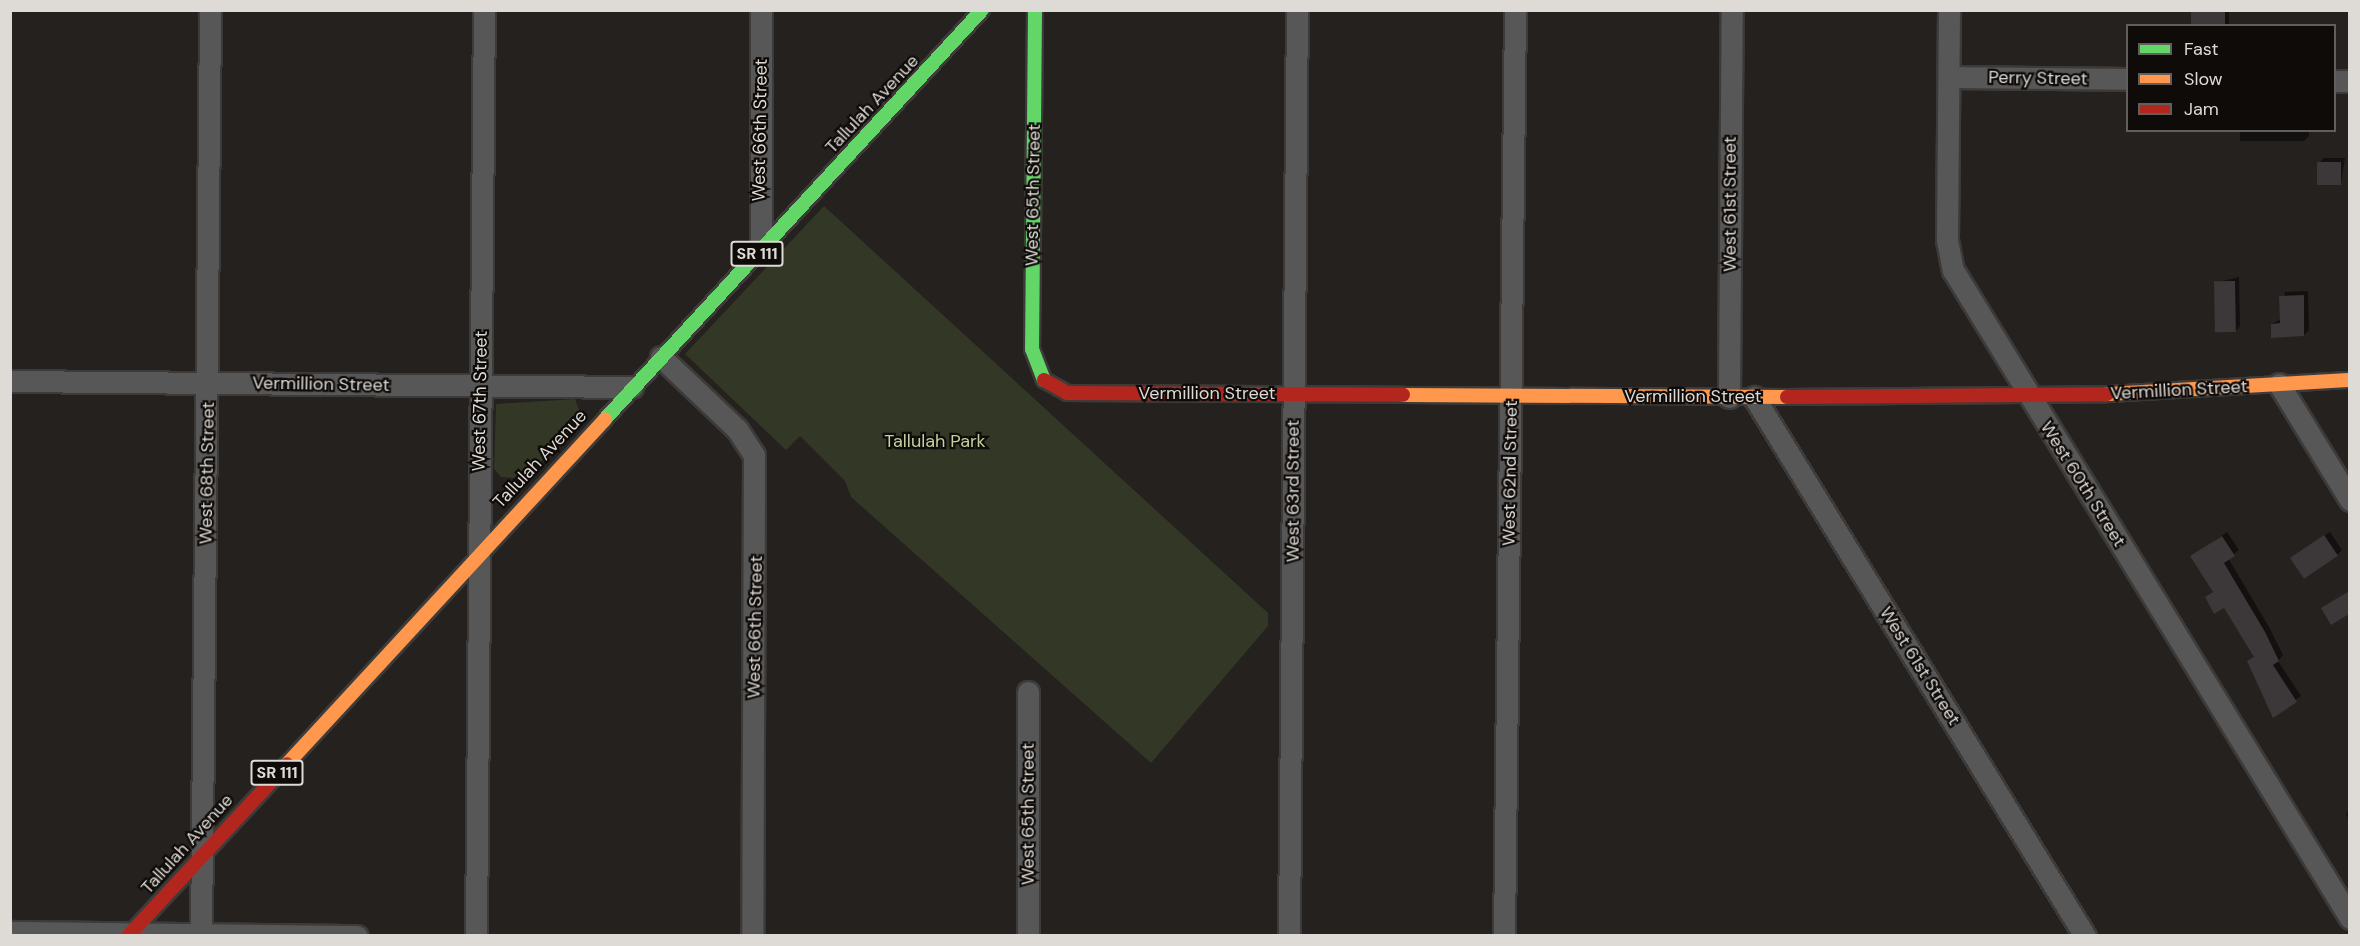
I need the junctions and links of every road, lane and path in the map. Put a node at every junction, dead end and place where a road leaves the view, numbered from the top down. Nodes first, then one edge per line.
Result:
1 (210, 10) edge
2 (484, 10) edge
3 (761, 10) edge
4 (982, 10) edge
5 (1035, 10) edge
6 (1297, 10) edge
7 (1515, 10) edge
8 (1732, 10) edge
9 (1949, 10) edge
10 (1949, 77) junction
11 (2126, 79) edge
12 (761, 249) junction
13 (662, 357) junction
14 (1040, 378) joint
15 (2349, 380) edge
16 (10, 381) edge
17 (208, 382) junction
18 (2279, 384) junction
19 (481, 385) junction
20 (632, 387) junction
21 (1293, 392) junction
22 (1511, 395) junction
23 (1729, 397) junction
24 (1754, 397) junction
25 (2030, 398) junction
26 (2349, 500) edge
27 (479, 551) junction
28 (1028, 692) dead end
29 (202, 854) junction
30 (2349, 918) edge
31 (10, 932) edge
32 (129, 935) edge
33 (201, 935) edge
34 (357, 936) edge
35 (476, 936) edge
36 (752, 936) edge
37 (1028, 936) edge
38 (1289, 936) edge
39 (1504, 936) edge
40 (2085, 936) edge

1 - 17 street, West 68th Street
2 - 19 street, West 67th Street
3 - 12 street, West 66th Street
4 - 12 street, Tallulah Avenue / SR 111
5 - 14 street, West 65th Street
6 - 21 street, West 63rd Street
7 - 22 street, West 62nd Street
8 - 23 street, West 61st Street
9 - 10 street, West 60th Street
10 - 11 street, Perry Street
10 - 25 street, West 60th Street
12 - 13 street, Tallulah Avenue / SR 111
13 - 20 street, Tallulah Avenue / SR 111
13 - 36 street, West 66th Street
14 - 21 street, Vermillion Street
15 - 18 street, Vermillion Street
16 - 17 street, Vermillion Street
17 - 19 street, Vermillion Street
17 - 29 street, West 68th Street
18 - 25 street, Vermillion Street
18 - 26 street
19 - 20 street, Vermillion Street
19 - 27 street, West 67th Street
20 - 27 street, Tallulah Avenue / SR 111
21 - 22 street, Vermillion Street
21 - 38 street, West 63rd Street
22 - 23 street, Vermillion Street
22 - 39 street, West 62nd Street
23 - 24 street, Vermillion Street
24 - 25 street, Vermillion Street
24 - 40 street, West 61st Street
25 - 30 street, West 60th Street
27 - 29 street, Tallulah Avenue / SR 111
27 - 35 street, West 67th Street
28 - 37 street, West 65th Street
29 - 32 street, Tallulah Avenue / SR 111
29 - 33 street, West 68th Street
31 - 32 street
32 - 33 street
33 - 34 street

